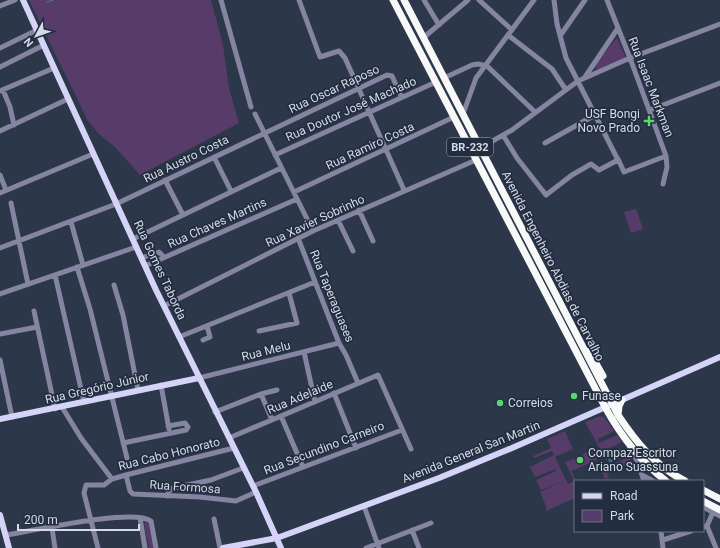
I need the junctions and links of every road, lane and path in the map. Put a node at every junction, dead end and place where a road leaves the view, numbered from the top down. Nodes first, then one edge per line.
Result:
1 (15, 0) edge
2 (23, 0) edge
3 (221, 0) edge
4 (299, 0) edge
5 (394, 0) edge
6 (404, 0) edge
7 (424, 0) edge
8 (468, 0) edge
9 (479, 0) edge
10 (534, 0) edge
11 (554, 0) edge
12 (585, 0) edge
13 (607, 0) edge
14 (0, 6) edge
15 (720, 24) edge
16 (439, 25) junction
17 (618, 28) junction
18 (37, 30) junction
19 (512, 30) junction
20 (508, 35) junction
21 (560, 36) junction
22 (423, 38) junction
23 (44, 45) junction
24 (0, 48) edge
25 (630, 58) junction
26 (484, 66) junction
27 (0, 67) edge
28 (54, 68) junction
29 (585, 77) junction
30 (444, 78) junction
31 (578, 80) junction
32 (436, 82) junction
33 (720, 83) edge
34 (359, 88) junction
35 (566, 90) junction
36 (2, 91) edge
37 (401, 96) junction
38 (68, 99) junction
39 (252, 107) dead end
40 (650, 110) junction
41 (368, 112) junction
42 (536, 112) junction
43 (255, 114) dead end
44 (463, 114) junction
45 (595, 115) junction
46 (454, 117) junction
47 (14, 125) junction
48 (0, 131) edge
49 (264, 132) junction
50 (504, 135) junction
51 (545, 143) dead end
52 (480, 148) junction
53 (386, 149) junction
54 (93, 154) junction
55 (274, 154) junction
56 (666, 156) junction
57 (214, 157) junction
58 (476, 160) junction
59 (618, 160) junction
60 (281, 168) junction
61 (0, 175) edge
62 (165, 180) junction
63 (663, 184) dead end
64 (6, 190) junction
65 (404, 190) junction
66 (231, 191) junction
67 (294, 192) junction
68 (0, 193) edge
69 (297, 199) junction
70 (12, 203) dead end
71 (116, 204) junction
72 (359, 210) junction
73 (183, 215) junction
74 (338, 220) junction
75 (71, 222) junction
76 (313, 231) junction
77 (298, 238) junction
78 (133, 239) junction
79 (20, 241) junction
80 (374, 241) dead end
81 (136, 247) junction
82 (0, 248) edge
83 (353, 251) dead end
84 (164, 257) junction
85 (142, 258) junction
86 (80, 266) junction
87 (145, 266) junction
88 (55, 275) junction
89 (315, 282) junction
90 (28, 284) junction
91 (114, 285) dead end
92 (289, 293) junction
93 (0, 294) edge
94 (164, 306) junction
95 (34, 311) dead end
96 (207, 326) junction
97 (37, 327) junction
98 (259, 331) dead end
99 (0, 334) edge
100 (566, 334) junction
101 (179, 337) junction
102 (203, 340) dead end
103 (580, 342) junction
104 (338, 343) junction
105 (304, 352) junction
106 (720, 357) edge
107 (0, 360) edge
108 (199, 378) junction
109 (358, 383) junction
110 (161, 385) junction
111 (138, 390) junction
112 (276, 390) dead end
113 (334, 393) junction
114 (261, 394) junction
115 (112, 395) junction
116 (622, 400) junction
117 (613, 401) junction
118 (84, 402) junction
119 (315, 402) junction
120 (62, 407) junction
121 (55, 408) junction
122 (215, 412) junction
123 (605, 413) junction
124 (618, 415) junction
125 (281, 416) junction
126 (12, 417) junction
127 (0, 419) edge
128 (272, 420) junction
129 (168, 426) junction
130 (402, 430) junction
131 (170, 432) junction
132 (621, 435) junction
133 (229, 438) junction
134 (123, 443) junction
135 (234, 448) junction
136 (356, 448) junction
137 (411, 449) dead end
138 (645, 451) junction
139 (637, 457) junction
140 (127, 458) dead end
141 (303, 467) junction
142 (244, 468) junction
143 (126, 475) junction
144 (642, 475) junction
145 (112, 479) junction
146 (644, 480) edge
147 (651, 480) edge
148 (665, 480) edge
149 (683, 480) edge
150 (253, 486) junction
151 (704, 491) edge
152 (256, 492) junction
153 (167, 496) junction
154 (720, 499) edge
155 (704, 502) edge
156 (364, 506) junction
157 (704, 507) edge
158 (716, 511) edge
159 (0, 515) edge
160 (720, 516) edge
161 (140, 518) junction
162 (214, 519) dead end
163 (92, 520) junction
164 (431, 523) dead end
165 (705, 526) edge
166 (52, 528) junction
167 (412, 530) junction
168 (662, 532) edge
169 (688, 532) edge
170 (6, 535) junction
171 (277, 538) junction
172 (663, 540) junction
173 (378, 546) edge
174 (9, 548) edge
175 (55, 548) edge
176 (98, 548) edge
177 (145, 548) edge
178 (156, 548) edge
179 (220, 548) edge
180 (223, 548) edge
181 (281, 548) edge
182 (366, 548) edge
183 (419, 548) edge
184 (663, 548) edge
185 (716, 548) edge

1 - 14 street
2 - 18 main road, Rua Gomes Taborda
3 - 39 street
4 - 34 street
5 - 32 highway, Avenida Engenheiro Abdias de Carvalho / BR-232
6 - 22 highway, Avenida Engenheiro Abdias de Carvalho / BR-232
7 - 16 street
8 - 16 street
9 - 19 street
10 - 19 street
11 - 21 street
12 - 21 street
13 - 17 street, Rua Isaac Markman
15 - 25 street
16 - 22 street
17 - 25 street, Rua Isaac Markman
17 - 29 street
18 - 23 main road, Rua Gomes Taborda
18 - 24 street
19 - 20 street
20 - 26 street
20 - 35 street
21 - 31 street
22 - 30 highway, Avenida Engenheiro Abdias de Carvalho / BR-232
23 - 27 street
23 - 28 main road, Rua Gomes Taborda
25 - 29 street
25 - 40 street, Rua Isaac Markman
26 - 30 street
26 - 42 street
26 - 44 street
28 - 36 street
28 - 38 main road, Rua Gomes Taborda
29 - 31 street
30 - 44 highway, Avenida Engenheiro Abdias de Carvalho / BR-232
31 - 35 street
31 - 45 street
32 - 37 street, Rua Doutor José Machado
32 - 46 highway, Avenida Engenheiro Abdias de Carvalho / BR-232
33 - 40 street
34 - 37 street, Rua Oscar Raposo
34 - 41 street
34 - 49 street, Rua Oscar Raposo
35 - 42 street
36 - 47 street
37 - 41 street, Rua Doutor José Machado
38 - 47 street
38 - 54 main road, Rua Gomes Taborda
40 - 56 street, Rua Isaac Markman
41 - 53 street
41 - 55 street, Rua Doutor José Machado
42 - 50 street
43 - 49 street
44 - 52 highway, Avenida Engenheiro Abdias de Carvalho / BR-232
45 - 51 street
45 - 59 street
46 - 53 street, Rua Ramiro Costa
46 - 58 highway, Avenida Engenheiro Abdias de Carvalho / BR-232
47 - 48 street
49 - 55 street
49 - 57 street, Rua Austro Costa
50 - 52 street
50 - 59 street
52 - 103 highway, Avenida Engenheiro Abdias de Carvalho / BR-232
53 - 65 street
53 - 67 street, Rua Ramiro Costa
54 - 64 street
54 - 71 main road, Rua Gomes Taborda
55 - 60 street
56 - 59 street
56 - 63 street, Rua Isaac Markman
57 - 62 street, Rua Austro Costa
57 - 66 street
58 - 65 street, Rua Xavier Sobrinho
58 - 100 highway, Avenida Engenheiro Abdias de Carvalho / BR-232
60 - 66 street
60 - 67 street
61 - 64 street
62 - 71 street, Rua Austro Costa
62 - 73 street
64 - 68 street
65 - 72 street, Rua Xavier Sobrinho
66 - 73 street
67 - 69 street
69 - 76 street
69 - 84 street, Rua Chaves Martins
70 - 79 street
71 - 75 street, Rua Austro Costa
71 - 78 main road, Rua Gomes Taborda
72 - 74 street, Rua Xavier Sobrinho
72 - 80 street
73 - 78 street
74 - 76 street, Rua Xavier Sobrinho
74 - 83 street
75 - 79 street, Rua Austro Costa
75 - 86 street
76 - 77 street, Rua Xavier Sobrinho
77 - 89 street, Rua Taperaguases
77 - 94 street, Rua Xavier Sobrinho
78 - 81 main road, Rua Gomes Taborda
79 - 82 street, Rua Austro Costa
79 - 90 street
81 - 85 main road, Rua Gomes Taborda
81 - 86 street
84 - 85 street
84 - 87 street, Rua Chaves Martins
85 - 87 main road, Rua Gomes Taborda
86 - 88 street
86 - 115 street
87 - 94 main road, Rua Gomes Taborda
88 - 90 street
88 - 118 street
89 - 92 street
89 - 104 street, Rua Taperaguases
90 - 93 street
91 - 111 street
92 - 96 street
92 - 98 street
94 - 101 main road, Rua Gomes Taborda
95 - 97 street
96 - 101 street
96 - 102 street
97 - 99 street
97 - 121 street
100 - 103 highway
100 - 123 highway, Avenida Engenheiro Abdias de Carvalho / BR-232
101 - 108 main road, Rua Gomes Taborda
103 - 117 highway, Avenida Engenheiro Abdias de Carvalho / BR-232
103 - 117 highway
104 - 105 street, Rua Melu
104 - 109 street, Rua Taperaguases
105 - 108 street, Rua Melu
105 - 119 street
106 - 116 main road
107 - 126 street
108 - 110 main road, Rua Gregório Júnior
108 - 122 main road, Rua Gomes Taborda
109 - 113 street, Rua Adelaide
109 - 130 street, Rua Adelaide
110 - 111 main road, Rua Gregório Júnior
110 - 129 street
111 - 115 main road, Rua Gregório Júnior
112 - 114 street
113 - 119 street, Rua Adelaide
113 - 136 street
114 - 122 street
114 - 128 street
115 - 118 main road, Rua Gregório Júnior
115 - 134 street
116 - 117 highway
116 - 124 highway
117 - 123 main road, Avenida General San Martin
117 - 124 highway, Avenida Engenheiro Abdias de Carvalho / BR-232
118 - 120 main road, Rua Gregório Júnior
119 - 125 street, Rua Adelaide
120 - 121 main road, Rua Gregório Júnior
120 - 145 street
121 - 126 main road, Rua Gregório Júnior
122 - 133 main road, Rua Gomes Taborda
123 - 132 highway, Avenida Engenheiro Abdias de Carvalho / BR-232
123 - 156 main road, Avenida General San Martin
124 - 138 highway, Avenida Engenheiro Abdias de Carvalho / BR-232
125 - 128 street, Rua Adelaide
125 - 141 street
126 - 127 main road, Rua Gregório Júnior
128 - 133 street, Rua Adelaide
129 - 131 street
129 - 131 street
130 - 136 street, Rua Secundino Carneiro
130 - 137 street
131 - 134 street
132 - 138 highway
132 - 139 highway, Avenida Engenheiro Abdias de Carvalho / BR-232
133 - 135 main road, Rua Gomes Taborda
134 - 140 street
135 - 142 main road, Rua Gomes Taborda
135 - 143 street, Rua Cabo Honorato
136 - 141 street, Rua Secundino Carneiro
138 - 139 highway
138 - 149 highway, Avenida Engenheiro Abdias de Carvalho / BR-232
139 - 144 street
139 - 148 highway, Avenida Engenheiro Abdias de Carvalho / BR-232
141 - 150 street, Rua Secundino Carneiro
142 - 150 main road, Rua Gomes Taborda
142 - 153 street
143 - 145 street, Rua Cabo Honorato
143 - 153 street, Rua Formosa
144 - 146 street
144 - 147 street
145 - 163 street, Rua Cabo Honorato
150 - 152 main road, Rua Gomes Taborda
151 - 154 highway
152 - 153 street, Rua Formosa
152 - 171 main road, Rua Gomes Taborda
155 - 158 highway
156 - 171 main road, Avenida General San Martin
156 - 173 street
157 - 158 street
158 - 160 street
158 - 165 street
159 - 170 main road
161 - 163 street
161 - 177 street
161 - 178 street
162 - 179 street
163 - 166 street
163 - 176 street
164 - 167 street
165 - 185 street
166 - 170 street
166 - 175 street
167 - 173 street
167 - 183 street
168 - 172 street
169 - 172 street
170 - 174 main road
171 - 180 main road, Avenida General San Martin
171 - 181 main road, Rua Gomes Taborda
172 - 184 street
173 - 182 street

